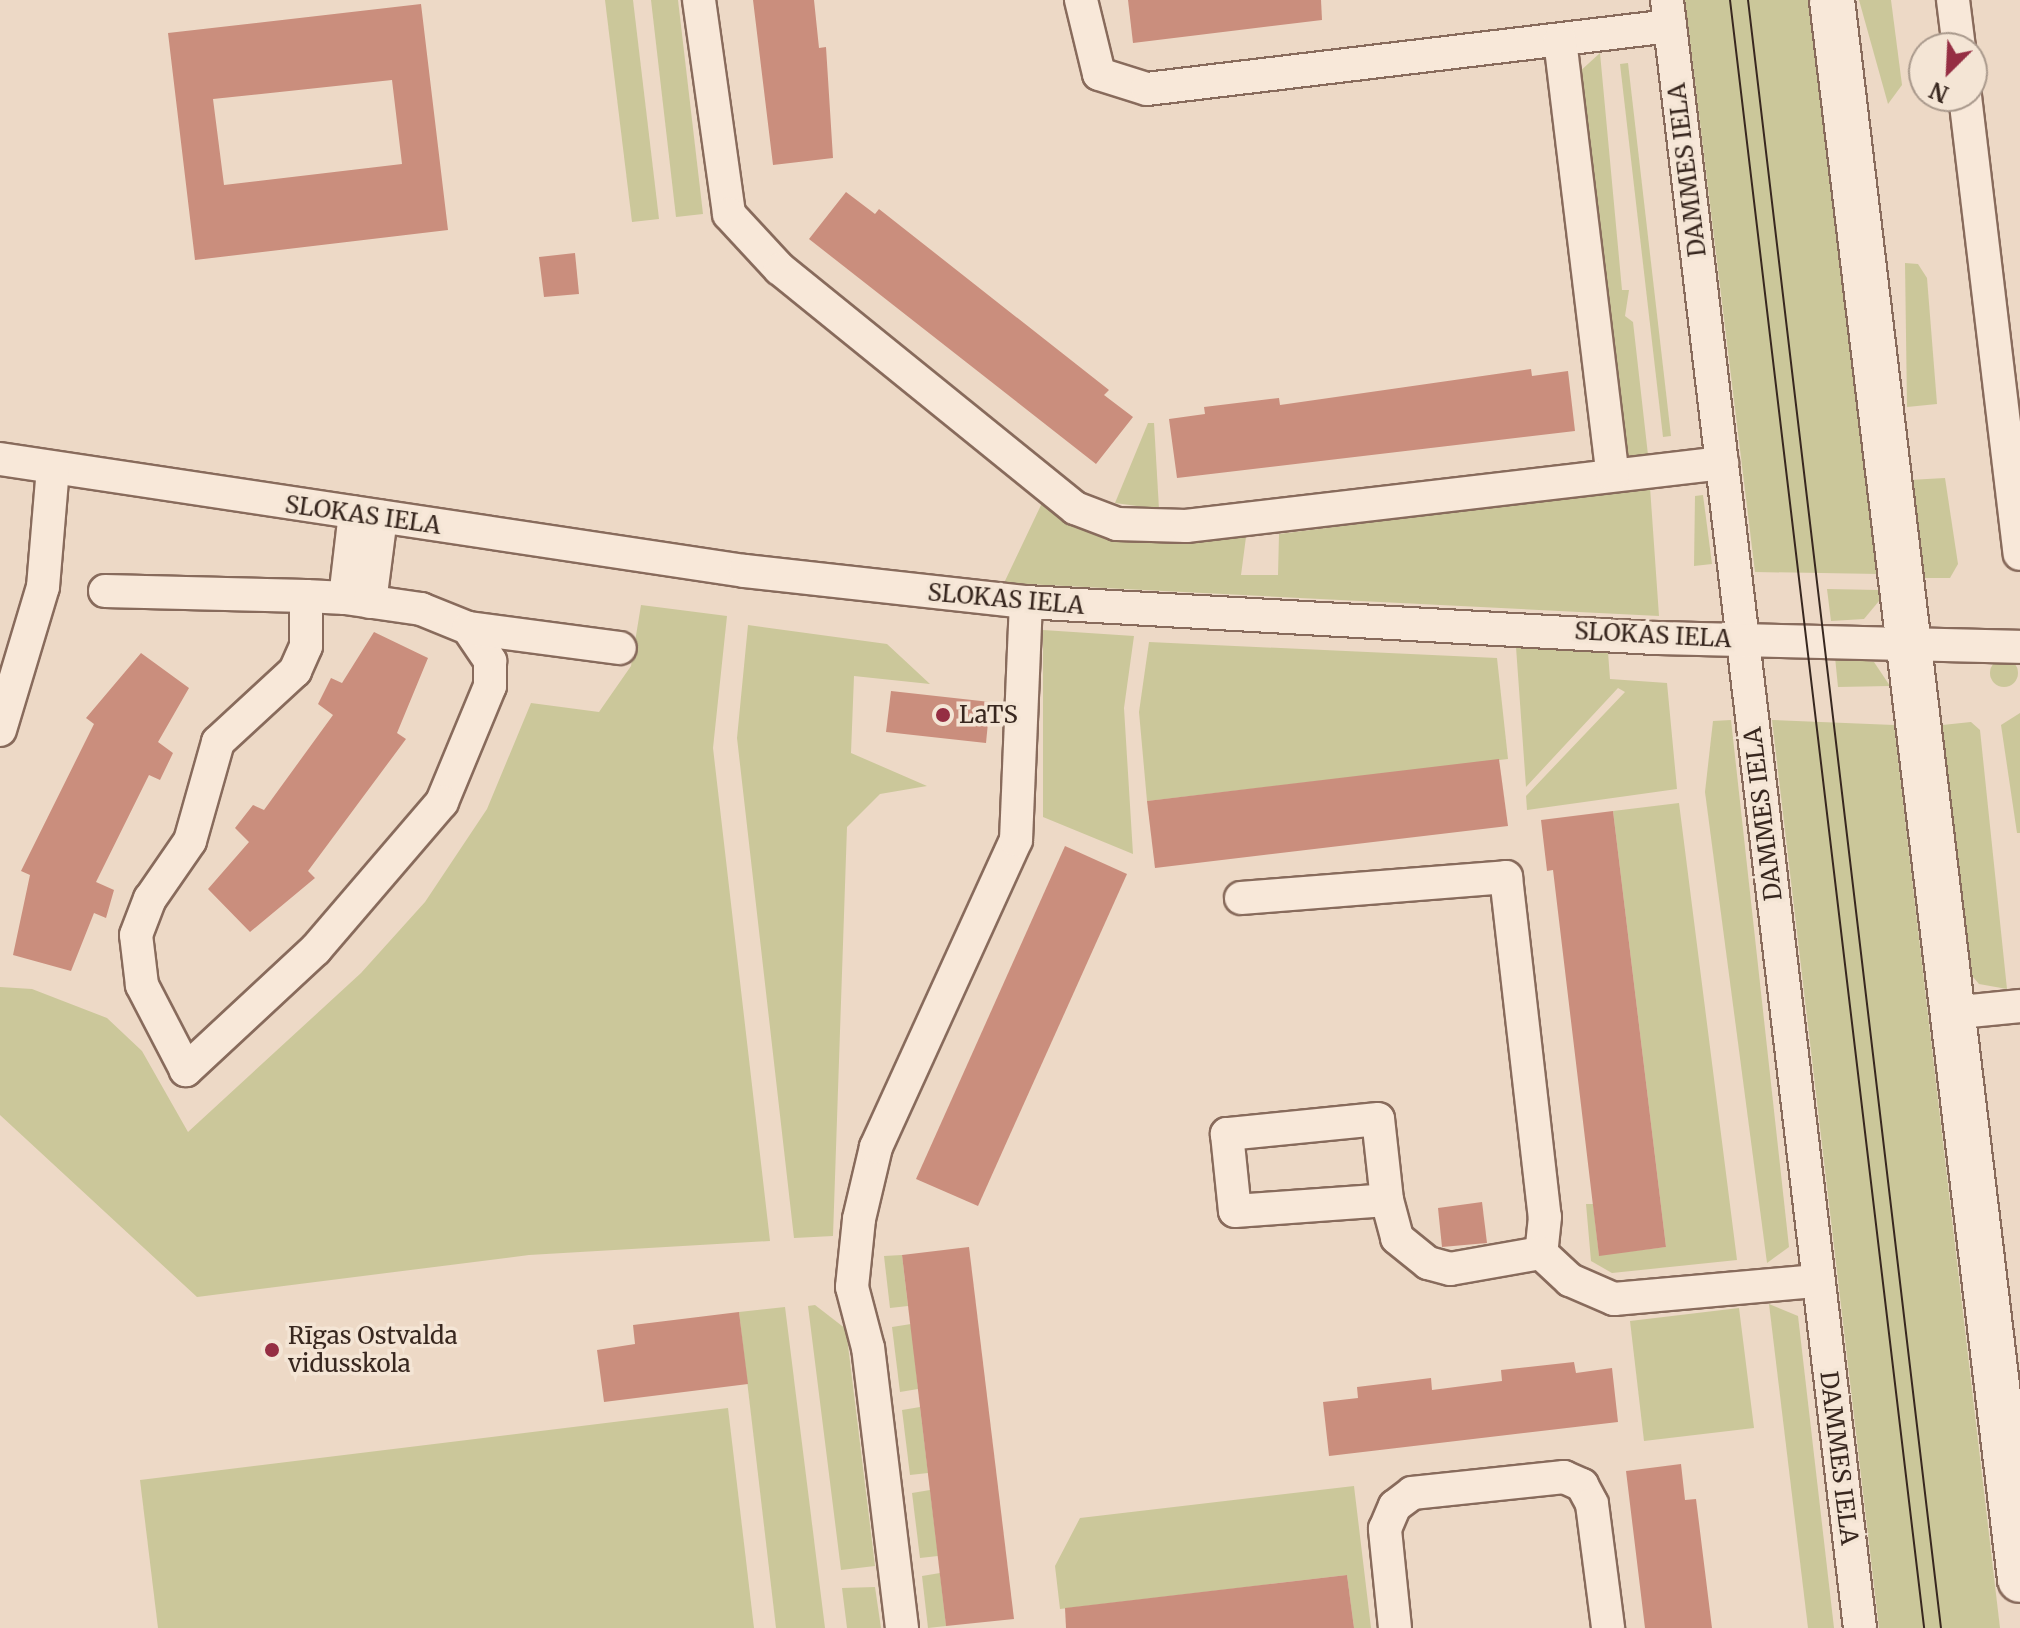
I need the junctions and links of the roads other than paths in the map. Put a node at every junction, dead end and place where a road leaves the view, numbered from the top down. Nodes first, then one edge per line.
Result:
1 (699, 0) edge
2 (1081, 0) edge
3 (1832, 0) edge
4 (1953, 0) edge
5 (1668, 13) edge
6 (1957, 32) edge
7 (1560, 40) junction
8 (1967, 112) edge
9 (0, 459) edge
10 (1722, 463) junction
11 (53, 468) junction
12 (1613, 475) junction
13 (368, 515) junction
14 (2020, 554) edge
15 (105, 591) dead end
16 (306, 596) junction
17 (358, 600) junction
18 (1026, 602) junction
19 (468, 628) junction
20 (1743, 639) junction
21 (1909, 644) junction
22 (2020, 647) edge
23 (620, 648) dead end
24 (13, 653) edge
25 (0, 730) edge
26 (1241, 898) dead end
27 (2020, 1006) edge
28 (1950, 1013) junction
29 (1387, 1200) junction
30 (1541, 1253) junction
31 (1817, 1281) junction
32 (2020, 1580) edge
33 (902, 1628) edge
34 (1395, 1628) edge
35 (1608, 1628) edge
36 (1860, 1628) edge

1 - 12 street
2 - 7 street
3 - 21 street
4 - 6 street
5 - 7 street
5 - 10 street, DAMMES IELA
7 - 12 street
8 - 14 street
9 - 11 street, SLOKAS IELA
10 - 12 street
10 - 20 street, DAMMES IELA
11 - 13 street, SLOKAS IELA
11 - 24 street
13 - 17 street
13 - 18 street, SLOKAS IELA
15 - 16 street
16 - 17 street
16 - 19 street
17 - 19 street
18 - 20 street, SLOKAS IELA
18 - 33 street
19 - 23 street
20 - 21 street, SLOKAS IELA
20 - 31 street, DAMMES IELA
21 - 22 street, SLOKAS IELA
21 - 28 street
24 - 25 street
26 - 30 street
27 - 28 street
28 - 32 street
29 - 29 street
29 - 30 street
30 - 31 street
31 - 36 street, DAMMES IELA
34 - 35 street

